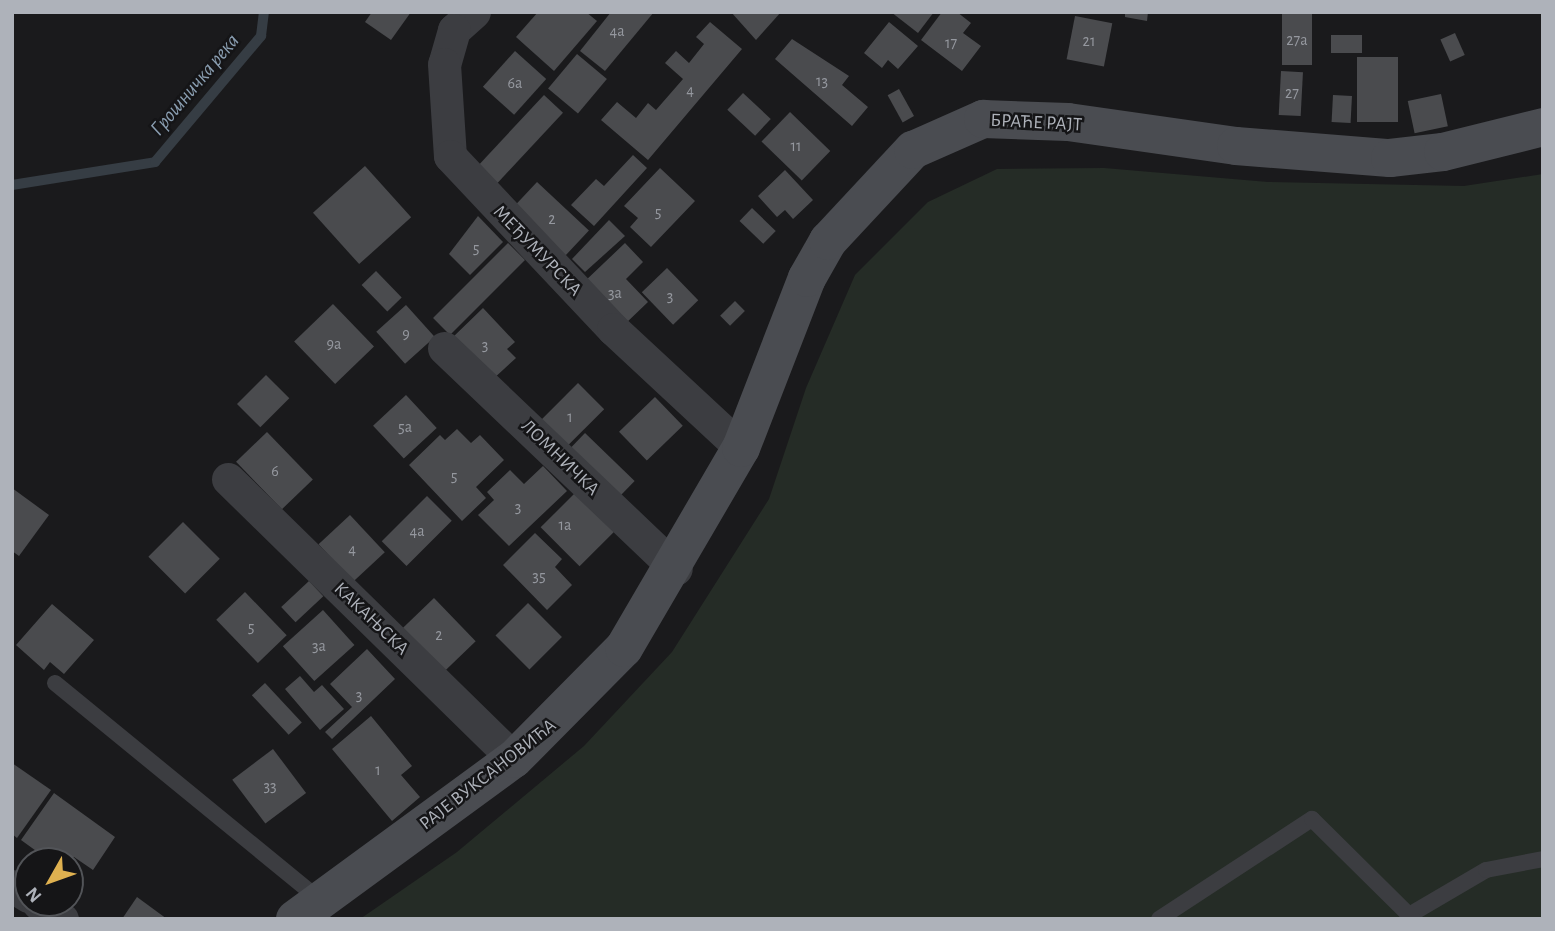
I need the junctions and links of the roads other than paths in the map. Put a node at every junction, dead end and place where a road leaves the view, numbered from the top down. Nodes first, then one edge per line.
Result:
1 (474, 12) edge
2 (1536, 121) edge
3 (444, 348) dead end
4 (741, 448) junction
5 (228, 479) dead end
6 (676, 569) junction
7 (55, 683) dead end
8 (514, 759) junction
9 (1543, 859) edge
10 (308, 910) edge
11 (1412, 916) edge
12 (1159, 919) edge

1 - 4 street, МЕЂУМУРСКА
2 - 4 street, БРАЋЕ РАЈТ
3 - 6 street, ЛОМНИЧКА
4 - 6 street, БРАЋЕ РАЈТ
5 - 8 street, КАКАЊСКА
6 - 8 street, РАЈЕ ВУКСАНОВИЋА
7 - 10 lane
8 - 10 street, РАЈЕ ВУКСАНОВИЋА
9 - 11 lane
11 - 12 lane

